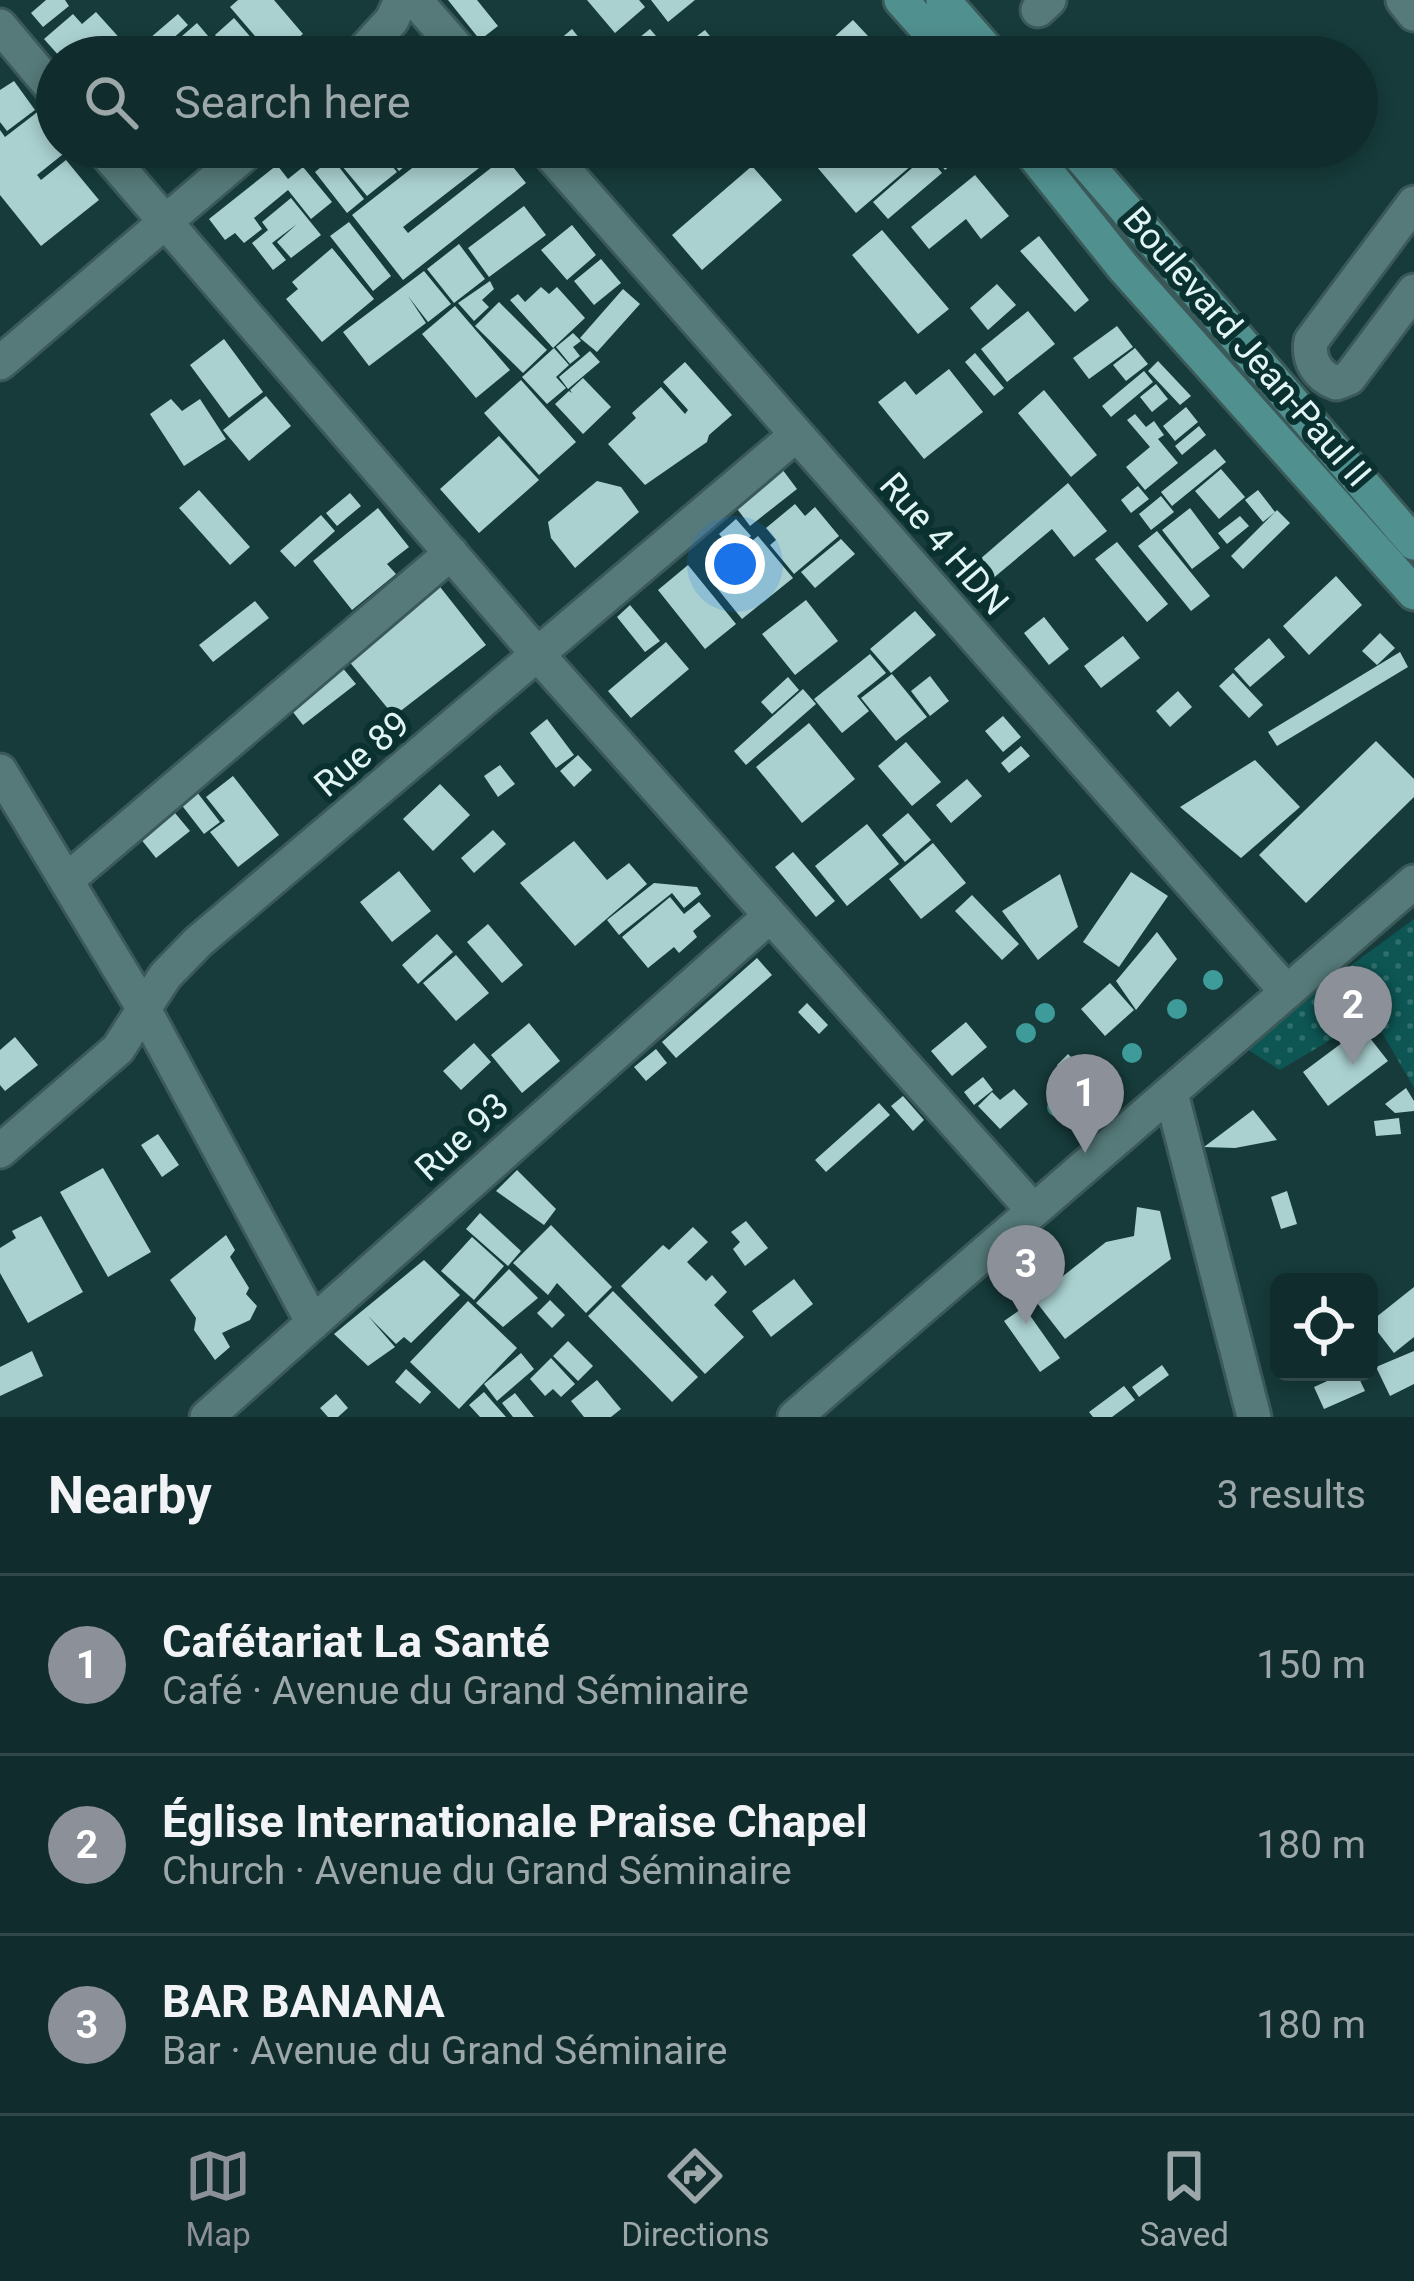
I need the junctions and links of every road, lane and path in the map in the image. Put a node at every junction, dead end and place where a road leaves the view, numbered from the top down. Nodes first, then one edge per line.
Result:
1 (401, 0) edge
2 (416, 0) edge
3 (901, 0) edge
4 (943, 0) edge
5 (1402, 0) edge
6 (1414, 14) edge
7 (0, 26) edge
8 (377, 36) edge
9 (447, 36) edge
10 (933, 36) edge
11 (975, 36) edge
12 (36, 69) edge
13 (118, 168) edge
14 (228, 168) edge
15 (562, 168) edge
16 (1044, 168) edge
17 (1090, 168) edge
18 (1414, 203) edge
19 (164, 223) junction
20 (1414, 291) edge
21 (0, 364) edge
22 (796, 435) junction
23 (1414, 543) edge
24 (451, 553) junction
25 (1414, 593) edge
26 (539, 656) junction
27 (0, 771) edge
28 (67, 880) junction
29 (1414, 882) edge
30 (770, 916) junction
31 (1287, 992) junction
32 (145, 1010) junction
33 (1171, 1093) junction
34 (0, 1151) edge
35 (1033, 1210) junction
36 (313, 1322) junction
37 (207, 1417) edge
38 (795, 1417) edge
39 (1254, 1417) edge

1 - 8 street
2 - 9 street
3 - 10 main road
4 - 11 main road
5 - 6 street
7 - 12 street
13 - 19 street
14 - 19 street
15 - 22 street, Rue 4 HDN
16 - 25 main road, Boulevard Jean-Paul II
17 - 23 main road, Boulevard Jean-Paul II
18 - 20 street
19 - 21 street
19 - 24 street
22 - 26 street, Rue 89
22 - 31 street, Rue 4 HDN
24 - 26 street
24 - 28 street
26 - 30 street
26 - 32 street, Rue 89
27 - 28 street
28 - 32 street
29 - 31 street
30 - 35 street
30 - 36 street, Rue 93
31 - 33 street
32 - 34 street, Rue 89
32 - 36 street
33 - 35 street
33 - 39 street
35 - 38 street
36 - 37 street, Rue 93

